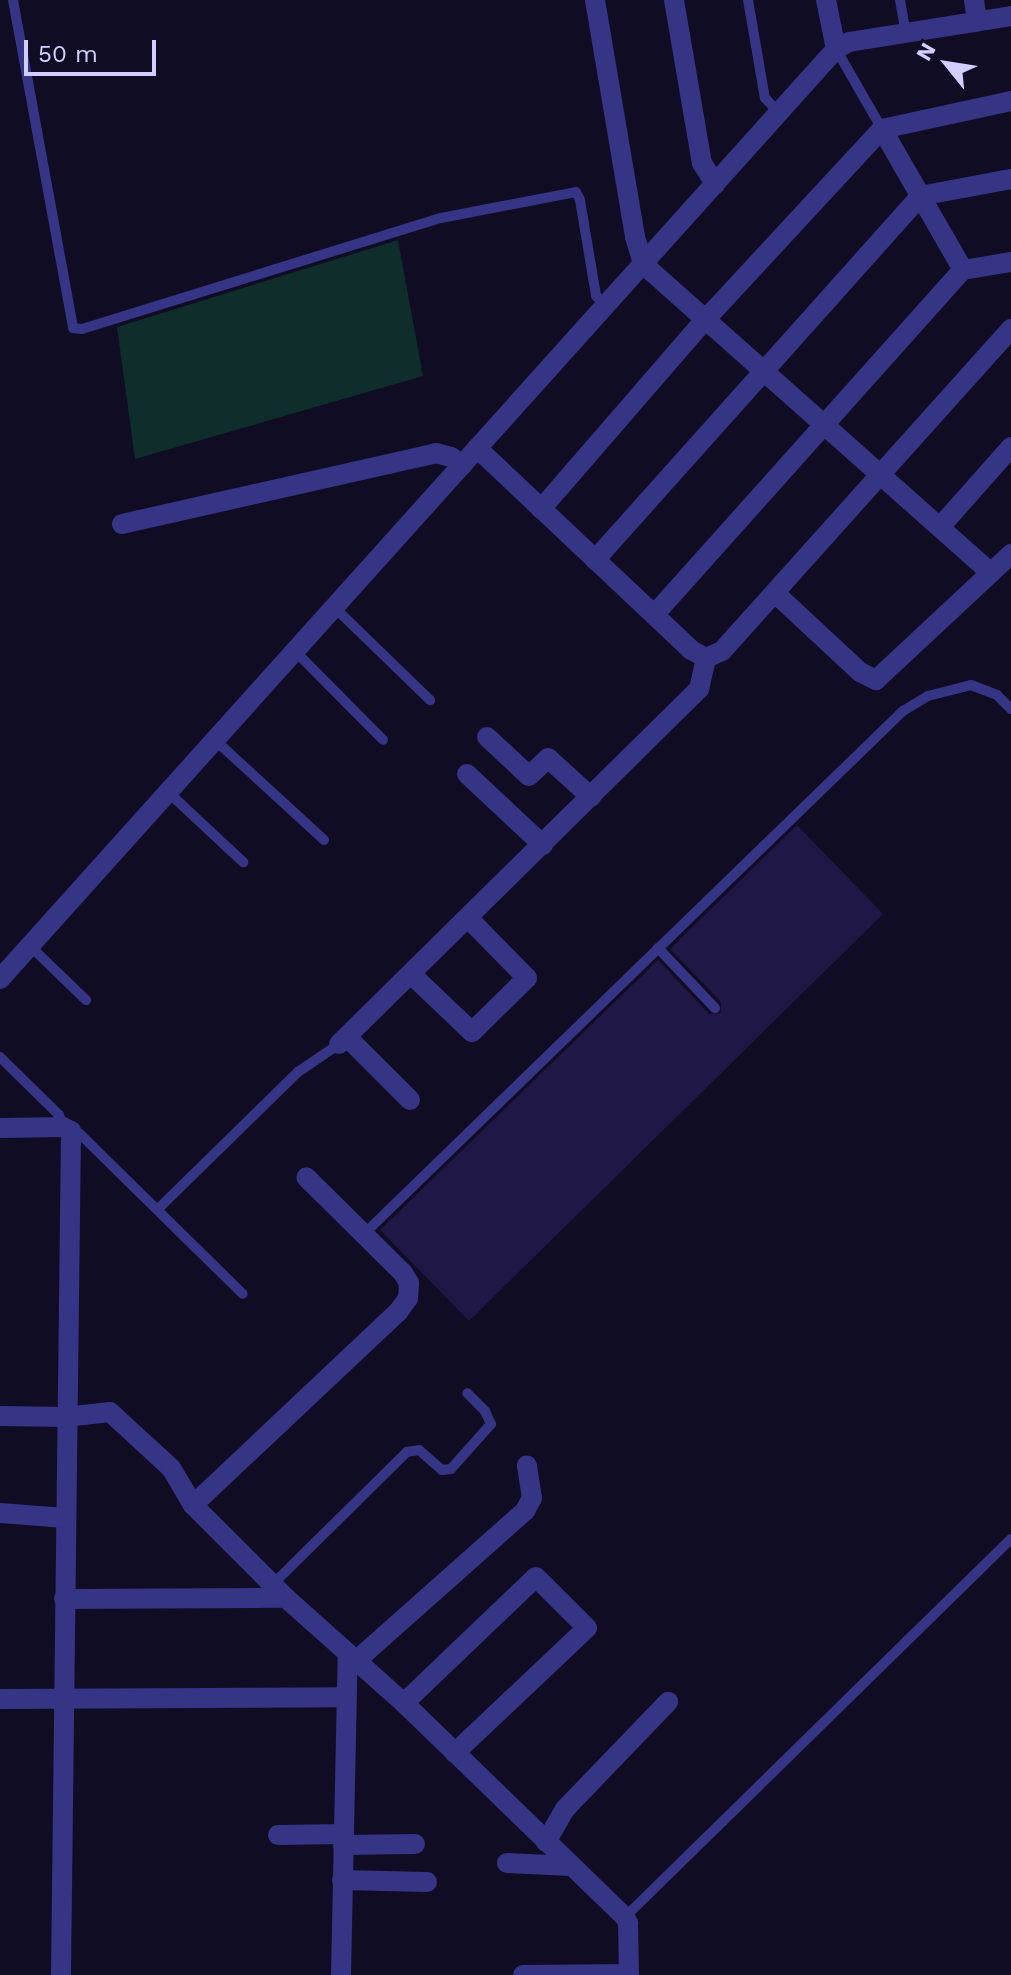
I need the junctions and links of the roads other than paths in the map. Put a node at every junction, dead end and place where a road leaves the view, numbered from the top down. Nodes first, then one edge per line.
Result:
1 (13, 0) edge
2 (595, 0) edge
3 (674, 0) edge
4 (748, 0) edge
5 (826, 0) edge
6 (900, 0) edge
7 (974, 0) edge
8 (1011, 16) edge
9 (977, 22) junction
10 (906, 34) junction
11 (836, 49) junction
12 (1011, 101) edge
13 (779, 113) junction
14 (882, 129) junction
15 (1011, 179) edge
16 (715, 184) junction
17 (920, 196) junction
18 (1011, 262) edge
19 (643, 264) junction
20 (963, 270) junction
21 (606, 305) junction
22 (705, 320) junction
23 (1011, 329) edge
24 (766, 371) junction
25 (826, 423) junction
26 (1011, 447) edge
27 (477, 448) junction
28 (462, 465) junction
29 (882, 475) junction
30 (541, 509) junction
31 (122, 524) dead end
32 (940, 527) junction
33 (1011, 554) edge
34 (595, 560) junction
35 (991, 573) junction
36 (775, 593) junction
37 (334, 607) junction
38 (654, 615) junction
39 (295, 651) junction
40 (706, 658) junction
41 (430, 700) dead end
42 (1011, 709) edge
43 (487, 737) dead end
44 (215, 740) junction
45 (383, 740) dead end
46 (467, 774) dead end
47 (168, 792) junction
48 (591, 797) junction
49 (324, 840) dead end
50 (543, 845) junction
51 (243, 862) dead end
52 (468, 918) junction
53 (30, 946) junction
54 (658, 948) junction
55 (411, 974) junction
56 (0, 979) edge
57 (86, 1000) dead end
58 (715, 1008) dead end
59 (343, 1040) junction
60 (0, 1057) edge
61 (410, 1100) dead end
62 (0, 1128) edge
63 (67, 1129) junction
64 (306, 1177) dead end
65 (158, 1209) junction
66 (365, 1233) junction
67 (243, 1294) dead end
68 (467, 1393) dead end
69 (0, 1416) edge
70 (66, 1417) junction
71 (527, 1465) dead end
72 (193, 1505) junction
73 (0, 1513) edge
74 (65, 1518) junction
75 (1011, 1539) edge
76 (280, 1590) junction
77 (64, 1599) junction
78 (352, 1657) junction
79 (345, 1697) junction
80 (0, 1699) edge
81 (63, 1699) junction
82 (668, 1702) dead end
83 (404, 1703) junction
84 (455, 1753) junction
85 (278, 1835) dead end
86 (343, 1839) junction
87 (546, 1842) junction
88 (415, 1844) dead end
89 (507, 1863) dead end
90 (570, 1866) junction
91 (342, 1880) junction
92 (427, 1882) dead end
93 (625, 1917) junction
94 (629, 1974) edge
95 (61, 1975) edge
96 (341, 1975) edge
97 (523, 1975) edge

1 - 21 lane
2 - 19 street
3 - 16 street
4 - 13 lane
5 - 11 street
6 - 10 lane
7 - 9 street
8 - 9 street
9 - 10 street
10 - 11 street
11 - 13 street
11 - 14 lane
12 - 14 street
13 - 16 street
14 - 17 street
14 - 22 street
15 - 17 street
16 - 19 street
17 - 20 street
17 - 24 street
18 - 20 street
19 - 21 street
19 - 22 street
20 - 25 street
21 - 27 street
22 - 24 street
22 - 30 street
23 - 29 street
24 - 25 street
24 - 34 street
25 - 29 street
25 - 38 street
26 - 32 street
27 - 28 street
27 - 30 street
28 - 31 street
28 - 37 street
29 - 32 street
29 - 36 street
30 - 34 street
32 - 35 street
33 - 35 street
34 - 38 street
35 - 36 street
36 - 40 street
37 - 39 street
37 - 41 lane
38 - 40 street
39 - 44 street
39 - 45 lane
40 - 48 street
42 - 54 lane
43 - 48 street
44 - 47 street
44 - 49 lane
46 - 50 street
47 - 51 lane
47 - 53 street
48 - 50 street
50 - 52 street
52 - 55 street
52 - 55 street
53 - 56 street
53 - 57 lane
54 - 58 lane
54 - 66 lane
55 - 59 street
59 - 61 street
59 - 65 lane
60 - 63 lane
62 - 63 street
63 - 65 lane
63 - 70 street
64 - 66 street
65 - 67 lane
66 - 72 street
68 - 76 lane
69 - 70 street
70 - 72 street
70 - 74 street
71 - 78 street
72 - 76 street
73 - 74 street
74 - 77 street
75 - 93 lane
76 - 77 street
76 - 78 street
77 - 81 street
78 - 79 street
78 - 83 street
79 - 81 street
79 - 86 street
80 - 81 street
81 - 95 street
82 - 87 street
83 - 84 street
83 - 84 street
84 - 87 street
85 - 86 street
86 - 88 street
86 - 91 street
87 - 90 street
89 - 90 street
90 - 93 street
91 - 92 street
91 - 96 street
93 - 94 street
94 - 97 street

